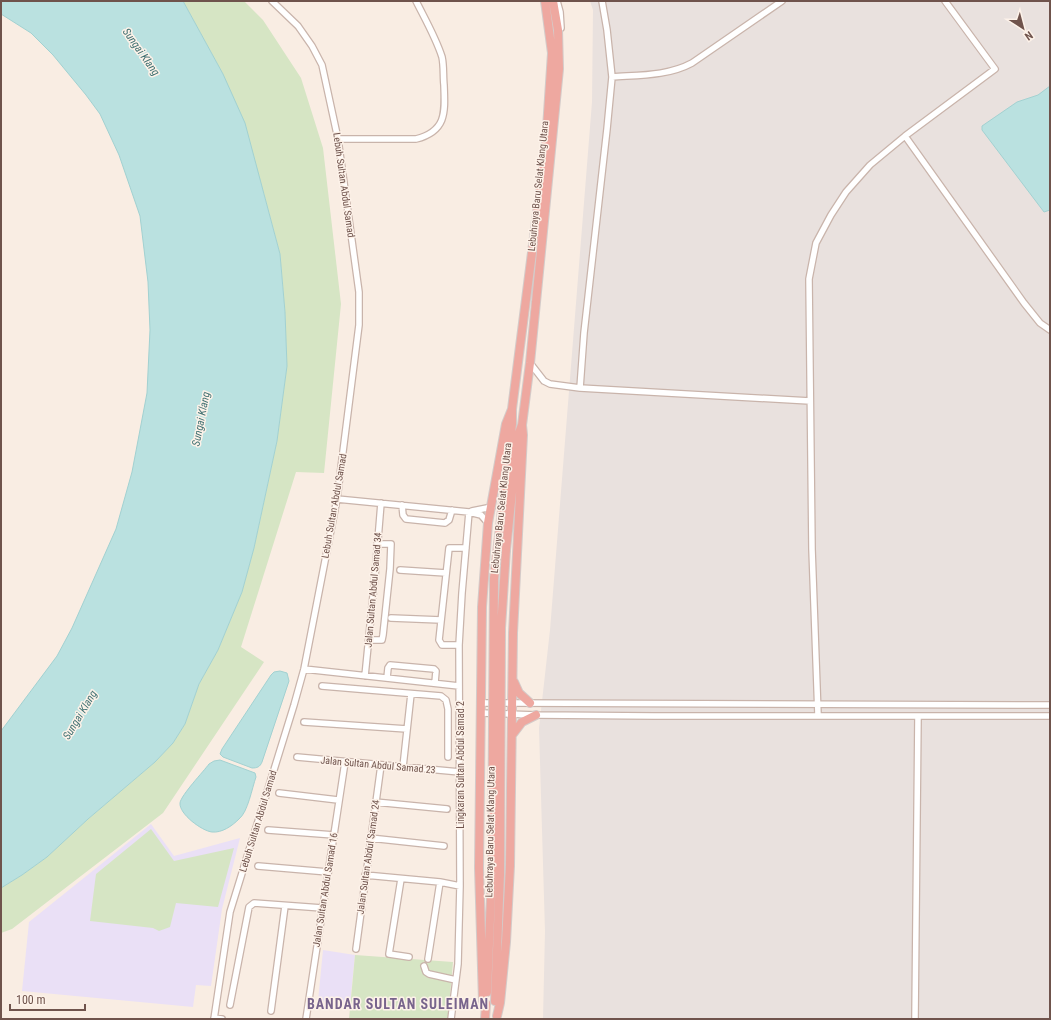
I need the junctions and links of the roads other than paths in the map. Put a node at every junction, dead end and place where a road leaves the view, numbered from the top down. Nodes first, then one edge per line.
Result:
1 (272, 1) edge
2 (416, 1) edge
3 (545, 1) edge
4 (553, 1) edge
5 (557, 1) edge
6 (602, 1) edge
7 (782, 1) edge
8 (945, 1) edge
9 (560, 70) junction
10 (612, 77) junction
11 (905, 136) junction
12 (338, 139) junction
13 (1050, 330) edge
14 (530, 363) junction
15 (580, 388) junction
16 (810, 401) junction
17 (512, 409) junction
18 (522, 426) junction
19 (337, 499) junction
20 (380, 503) junction
21 (402, 505) junction
22 (492, 507) junction
23 (452, 510) junction
24 (469, 512) junction
25 (488, 524) junction
26 (378, 544) junction
27 (466, 548) junction
28 (400, 570) dead end
29 (446, 573) junction
30 (391, 618) dead end
31 (441, 620) junction
32 (369, 640) junction
33 (460, 645) junction
34 (304, 669) junction
35 (365, 676) junction
36 (512, 677) junction
37 (386, 678) junction
38 (435, 683) junction
39 (322, 686) dead end
40 (459, 686) junction
41 (411, 694) junction
42 (481, 703) junction
43 (512, 703) junction
44 (530, 703) junction
45 (817, 703) junction
46 (715, 704) junction
47 (1050, 705) edge
48 (481, 712) junction
49 (512, 714) junction
50 (536, 715) junction
51 (716, 715) junction
52 (818, 715) junction
53 (918, 716) junction
54 (1050, 716) edge
55 (304, 722) dead end
56 (407, 730) junction
57 (512, 735) junction
58 (448, 757) dead end
59 (297, 758) dead end
60 (345, 762) junction
61 (381, 765) junction
62 (403, 767) junction
63 (460, 772) junction
64 (279, 793) dead end
65 (338, 800) junction
66 (376, 802) junction
67 (447, 809) dead end
68 (268, 830) dead end
69 (334, 835) junction
70 (370, 838) junction
71 (444, 846) dead end
72 (258, 866) dead end
73 (328, 872) junction
74 (365, 875) junction
75 (401, 879) junction
76 (440, 882) junction
77 (460, 886) junction
78 (285, 906) junction
79 (322, 908) junction
80 (356, 949) dead end
81 (409, 957) dead end
82 (428, 959) dead end
83 (424, 966) dead end
84 (456, 980) junction
85 (230, 1005) dead end
86 (485, 1009) junction
87 (271, 1011) dead end
88 (214, 1018) edge
89 (497, 1018) edge
90 (222, 1019) edge
91 (306, 1019) edge
92 (451, 1019) edge
93 (485, 1019) edge
94 (915, 1019) edge

1 - 12 street, Lebuh Sultan Abdul Samad
2 - 12 street
3 - 17 highway, Lebuhraya Baru Selat Klang Utara
4 - 9 highway, Lebuhraya Baru Selat Klang Utara
5 - 9 street
6 - 10 street
7 - 10 street
8 - 11 street
9 - 14 highway, Lebuhraya Baru Selat Klang Utara
10 - 15 street
11 - 13 street
11 - 16 street
12 - 19 street, Lebuh Sultan Abdul Samad
14 - 15 street
14 - 18 highway, Lebuhraya Baru Selat Klang Utara
15 - 16 street
16 - 45 street
17 - 22 highway
17 - 86 highway, Lebuhraya Baru Selat Klang Utara, bridge
18 - 36 highway
18 - 89 highway, Lebuhraya Baru Selat Klang Utara, bridge
19 - 20 street
19 - 34 street, Lebuh Sultan Abdul Samad
20 - 21 street
20 - 26 street, Jalan Sultan Abdul Samad 34
21 - 23 street
21 - 23 street
22 - 24 street
22 - 25 highway
23 - 24 street
24 - 25 street
24 - 27 street, Lingkaran Sultan Abdul Samad 2
25 - 42 highway
26 - 32 street, Jalan Sultan Abdul Samad 34
26 - 32 street
27 - 29 street
27 - 33 street, Lingkaran Sultan Abdul Samad 2
28 - 29 street
29 - 31 street
30 - 31 street
31 - 33 street
32 - 35 street, Jalan Sultan Abdul Samad 34
33 - 40 street, Lingkaran Sultan Abdul Samad 2
34 - 35 street
34 - 88 street, Lebuh Sultan Abdul Samad
35 - 37 street
36 - 43 highway
36 - 44 highway
37 - 38 street
37 - 38 street
38 - 40 street
39 - 41 street
40 - 63 street, Lingkaran Sultan Abdul Samad 2
41 - 56 street
41 - 58 street
42 - 43 street
42 - 48 highway
43 - 44 street
43 - 49 highway
44 - 46 street
45 - 46 street
45 - 47 street
45 - 52 street
46 - 51 street
48 - 49 street
48 - 86 highway
49 - 50 street
49 - 57 highway
50 - 51 street
50 - 57 highway
51 - 52 street
52 - 53 street
53 - 54 street
53 - 94 street
55 - 56 street
56 - 62 street
57 - 89 highway
59 - 60 street, Jalan Sultan Abdul Samad 23
60 - 61 street, Jalan Sultan Abdul Samad 23
60 - 65 street, Jalan Sultan Abdul Samad 16
61 - 62 street, Jalan Sultan Abdul Samad 23
61 - 66 street, Jalan Sultan Abdul Samad 24
62 - 63 street, Jalan Sultan Abdul Samad 23
63 - 77 street, Lingkaran Sultan Abdul Samad 2
64 - 65 street
65 - 69 street, Jalan Sultan Abdul Samad 16
66 - 67 street
66 - 70 street, Jalan Sultan Abdul Samad 24
68 - 69 street
69 - 73 street, Jalan Sultan Abdul Samad 16
70 - 71 street
70 - 74 street, Jalan Sultan Abdul Samad 24
72 - 73 street
73 - 79 street, Jalan Sultan Abdul Samad 16
74 - 75 street
74 - 80 street, Jalan Sultan Abdul Samad 24
75 - 76 street
75 - 81 street
76 - 77 street
76 - 82 street
77 - 84 street, Lingkaran Sultan Abdul Samad 2
78 - 79 street
78 - 85 street
78 - 87 street
79 - 91 street, Jalan Sultan Abdul Samad 16
83 - 84 street
84 - 92 street, Lingkaran Sultan Abdul Samad 2
86 - 93 highway, Lebuhraya Baru Selat Klang Utara
88 - 90 street

